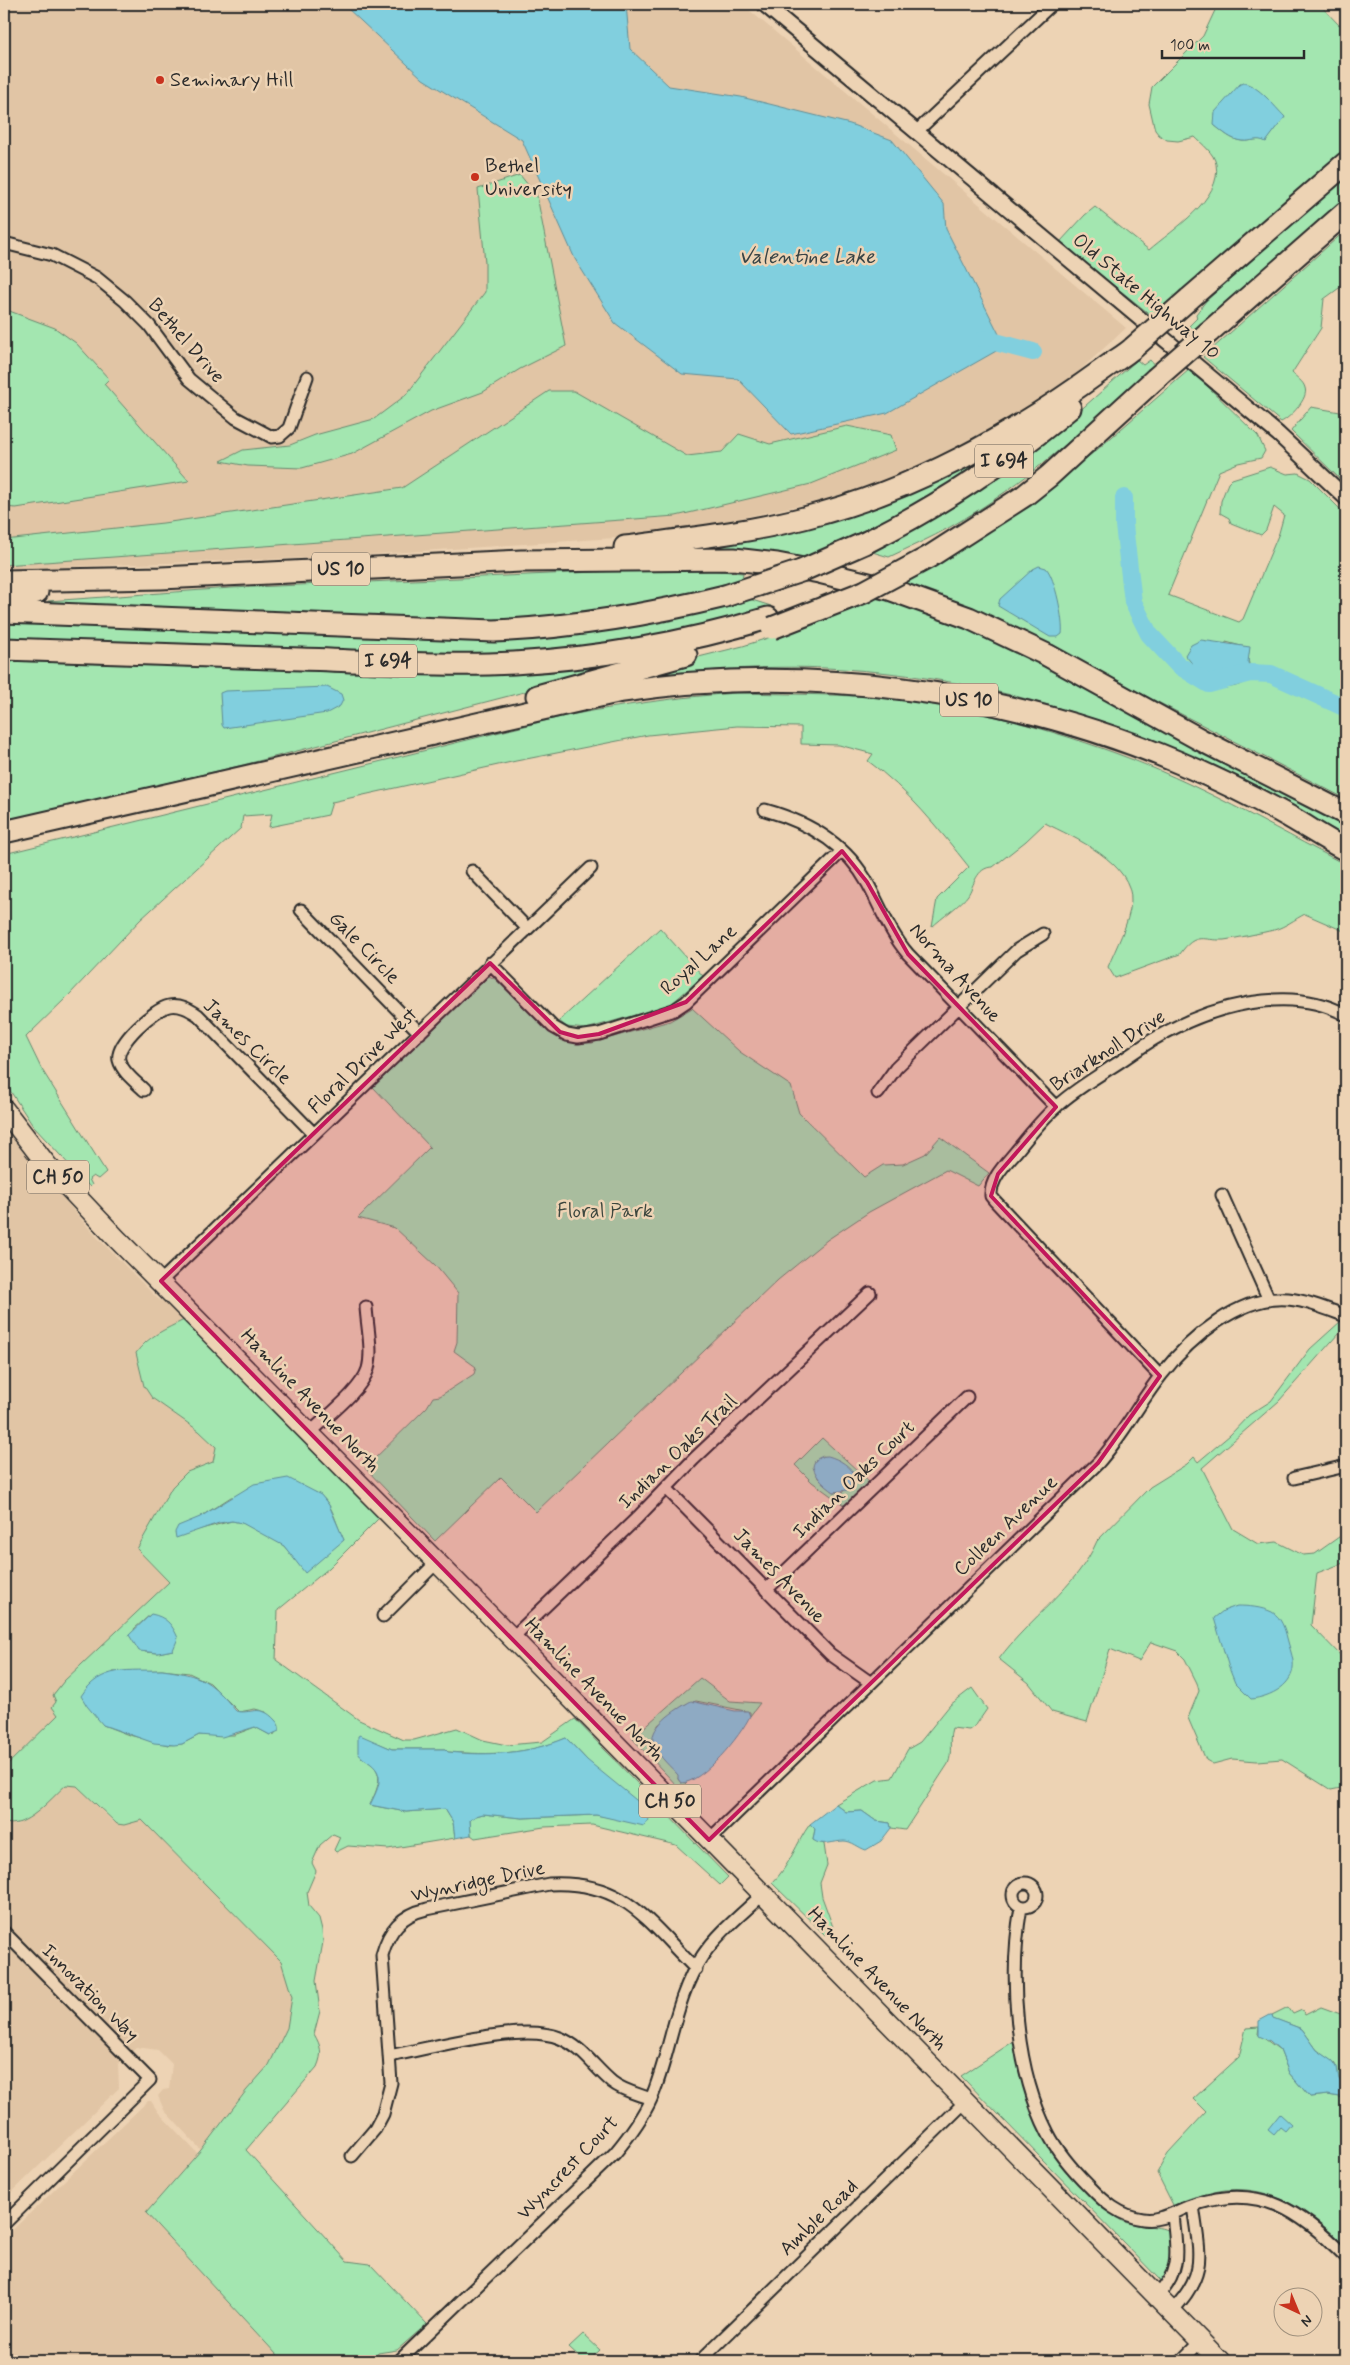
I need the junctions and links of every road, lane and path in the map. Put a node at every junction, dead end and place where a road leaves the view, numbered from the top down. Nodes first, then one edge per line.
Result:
1 (764, 4) edge
2 (1052, 4) edge
3 (917, 131) junction
4 (1346, 163) edge
5 (1346, 212) edge
6 (4, 243) edge
7 (1128, 352) junction
8 (307, 377) dead end
9 (1346, 498) edge
10 (521, 561) junction
11 (162, 578) junction
12 (4, 581) edge
13 (4, 596) edge
14 (4, 612) edge
15 (770, 623) junction
16 (4, 649) edge
17 (278, 770) junction
18 (765, 810) dead end
19 (1346, 814) edge
20 (65, 818) junction
21 (4, 832) edge
22 (4, 837) edge
23 (1346, 850) edge
24 (842, 851) junction
25 (591, 868) dead end
26 (472, 871) dead end
27 (301, 910) dead end
28 (527, 928) junction
29 (1043, 934) dead end
30 (490, 963) junction
31 (960, 1007) junction
32 (1346, 1016) edge
33 (420, 1032) junction
34 (144, 1090) dead end
35 (878, 1093) dead end
36 (1056, 1107) junction
37 (4, 1109) edge
38 (314, 1134) junction
39 (1222, 1195) dead end
40 (161, 1281) junction
41 (870, 1292) dead end
42 (1269, 1300) junction
43 (366, 1307) dead end
44 (1346, 1316) edge
45 (1160, 1376) junction
46 (967, 1397) dead end
47 (310, 1433) junction
48 (1346, 1466) edge
49 (1294, 1478) dead end
50 (666, 1488) junction
51 (437, 1562) junction
52 (766, 1590) junction
53 (383, 1616) dead end
54 (512, 1638) junction
55 (871, 1683) junction
56 (708, 1840) junction
57 (762, 1894) junction
58 (1021, 1907) dead end
59 (4, 1932) edge
60 (696, 1969) junction
61 (390, 2056) junction
62 (651, 2099) junction
63 (965, 2102) junction
64 (352, 2156) dead end
65 (1183, 2210) junction
66 (4, 2224) edge
67 (1346, 2257) edge
68 (1156, 2296) junction
69 (1171, 2312) junction
70 (1201, 2341) junction
71 (703, 2360) edge
72 (398, 2361) edge
73 (1180, 2361) edge
74 (1220, 2361) edge

1 - 3 street, Old State Highway 10
2 - 3 street
3 - 9 street, Old State Highway 10
4 - 7 highway, I 694, bridge
5 - 15 highway, bridge
6 - 8 street, Bethel Drive
7 - 10 highway
7 - 14 highway, I 694, bridge
10 - 11 highway, US 10
10 - 19 highway, US 10
11 - 12 highway
11 - 13 highway, US 10
15 - 16 highway, I 694
15 - 17 highway
17 - 20 highway, US 10
17 - 23 highway, US 10
18 - 24 street, Norma Avenue
20 - 21 highway, US 10
20 - 22 highway
24 - 30 street, Royal Lane
24 - 31 street, Norma Avenue
25 - 28 street, Floral Drive West
26 - 28 street
27 - 33 street, Gale Circle
28 - 30 street, Floral Drive West
29 - 31 street
30 - 33 street, Floral Drive West
31 - 35 street
31 - 36 street, Norma Avenue
32 - 36 street, Briarknoll Drive
33 - 38 street, Floral Drive West
34 - 38 street, James Circle
36 - 45 street, Briarknoll Drive
37 - 40 main road, Hamline Avenue North / CH 50
38 - 40 street, Floral Drive West
39 - 42 street
40 - 47 main road, Hamline Avenue North / CH 50
41 - 50 street, Indian Oaks Trail
42 - 44 street, Colleen Avenue
42 - 45 street, Colleen Avenue
43 - 47 street
45 - 55 street, Colleen Avenue
46 - 52 street, Indian Oaks Court
47 - 51 main road, Hamline Avenue North / CH 50
48 - 49 street
50 - 52 street, James Avenue
50 - 54 street, Indian Oaks Trail
51 - 53 street
51 - 54 main road, Hamline Avenue North / CH 50
52 - 55 street, James Avenue
54 - 56 main road, Hamline Avenue North / CH 50
55 - 56 street, Colleen Avenue
56 - 57 main road, Hamline Avenue North / CH 50
57 - 60 street, Wyncrest Court
57 - 63 main road, Hamline Avenue North / CH 50
58 - 65 street
59 - 66 street, Innovation Way
60 - 61 street, Wynridge Drive
60 - 62 street, Wyncrest Court
61 - 62 street
61 - 64 street, Wynridge Drive
62 - 72 street, Wyncrest Court
63 - 68 main road, Hamline Avenue North / CH 50
63 - 71 street, Amble Road
65 - 67 street
65 - 68 street
65 - 69 street
68 - 69 main road, Hamline Avenue North / CH 50
69 - 70 main road, Hamline Avenue North / CH 50
70 - 73 street
70 - 74 main road, Hamline Avenue North / CH 50

